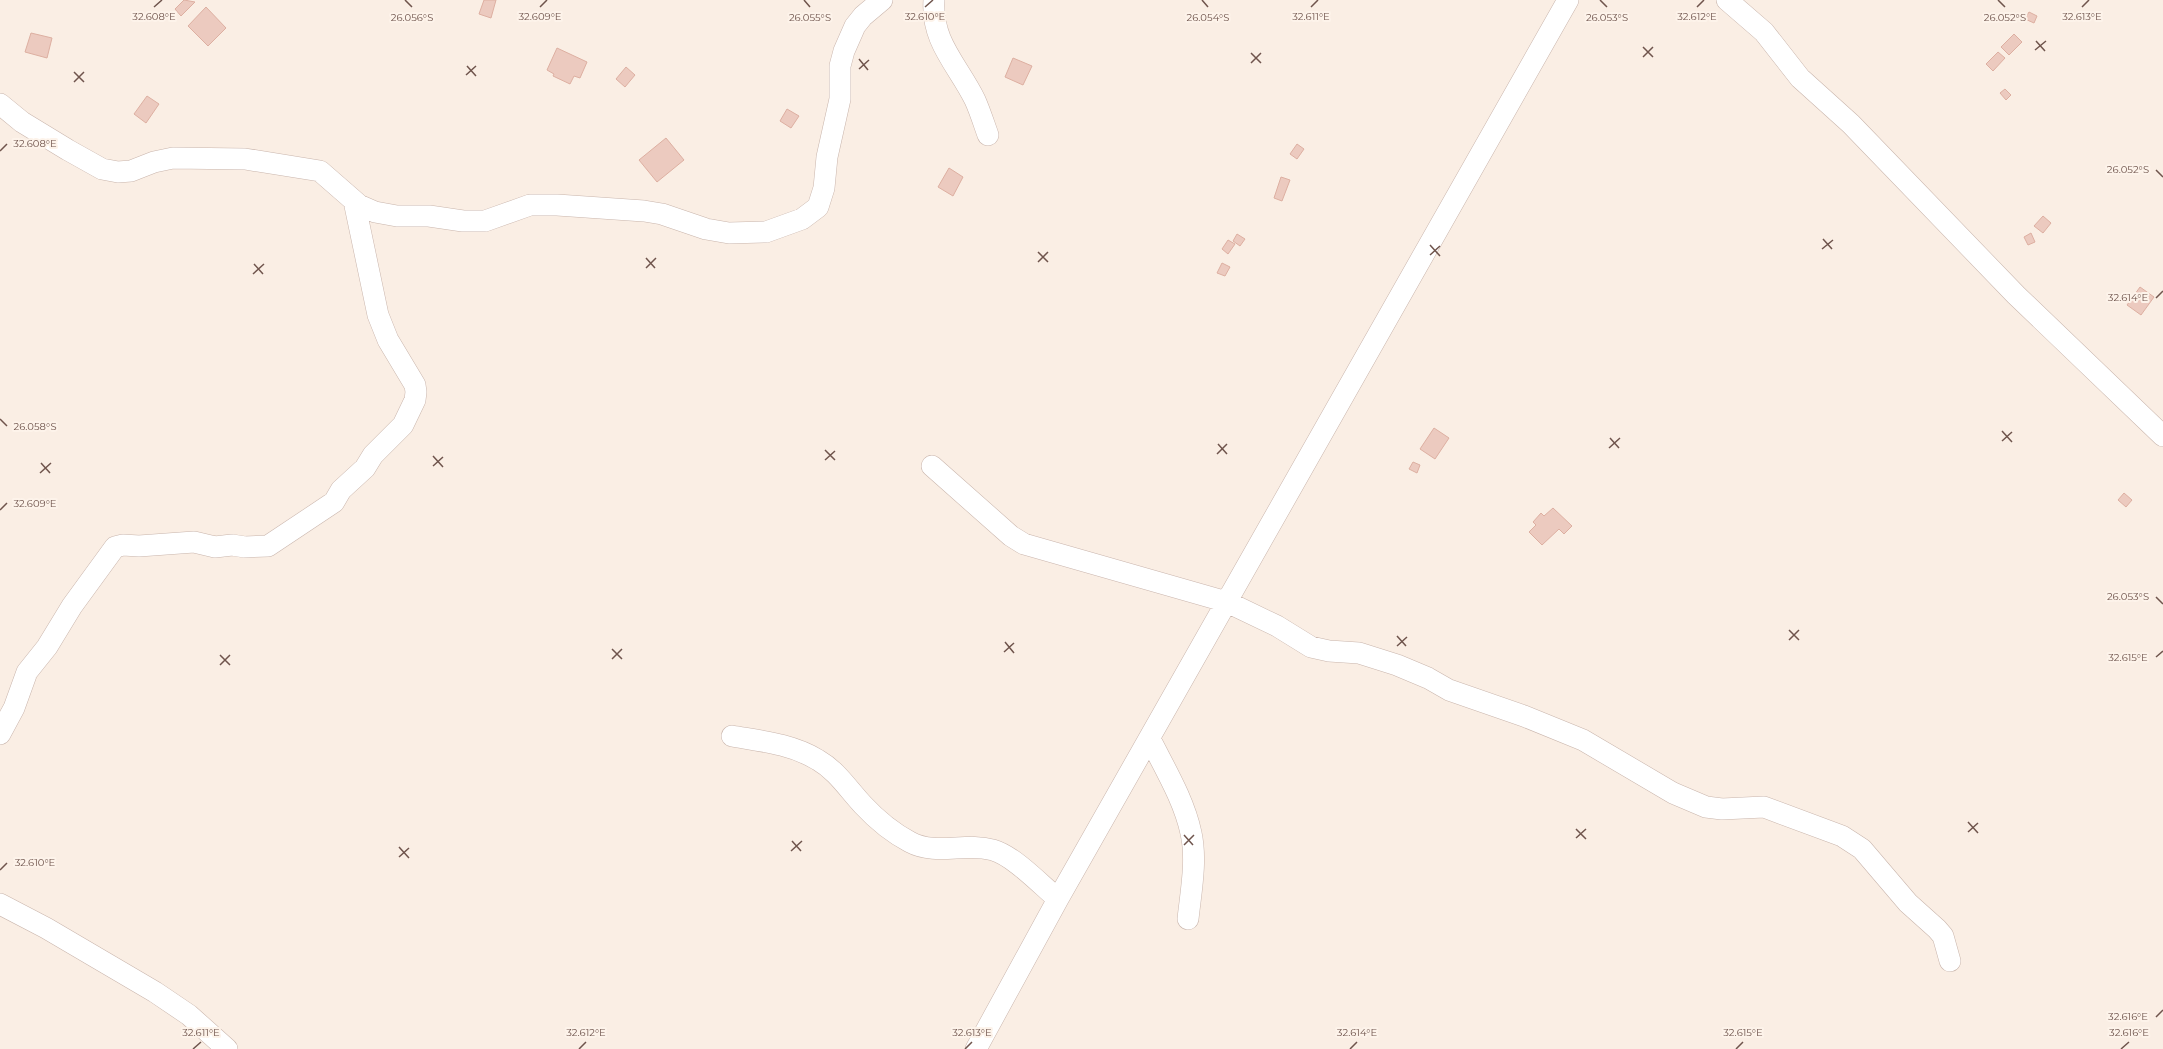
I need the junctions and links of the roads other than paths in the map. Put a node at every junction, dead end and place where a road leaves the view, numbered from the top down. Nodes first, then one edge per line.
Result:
1 (882, 0) edge
2 (934, 0) edge
3 (1568, 0) edge
4 (1727, 0) edge
5 (0, 104) edge
6 (988, 135) dead end
7 (354, 201) junction
8 (2163, 436) edge
9 (932, 466) dead end
10 (1227, 602) junction
11 (0, 734) edge
12 (732, 736) dead end
13 (1150, 739) junction
14 (1058, 899) junction
15 (0, 904) edge
16 (1188, 919) dead end
17 (1950, 961) dead end
18 (227, 1049) edge
19 (976, 1049) edge

1 - 7 street
2 - 6 street
3 - 10 street
4 - 8 street
5 - 7 street
7 - 11 street
9 - 10 street
10 - 13 street
10 - 17 street
12 - 14 street
13 - 14 street
13 - 16 street
14 - 19 street
15 - 18 street

